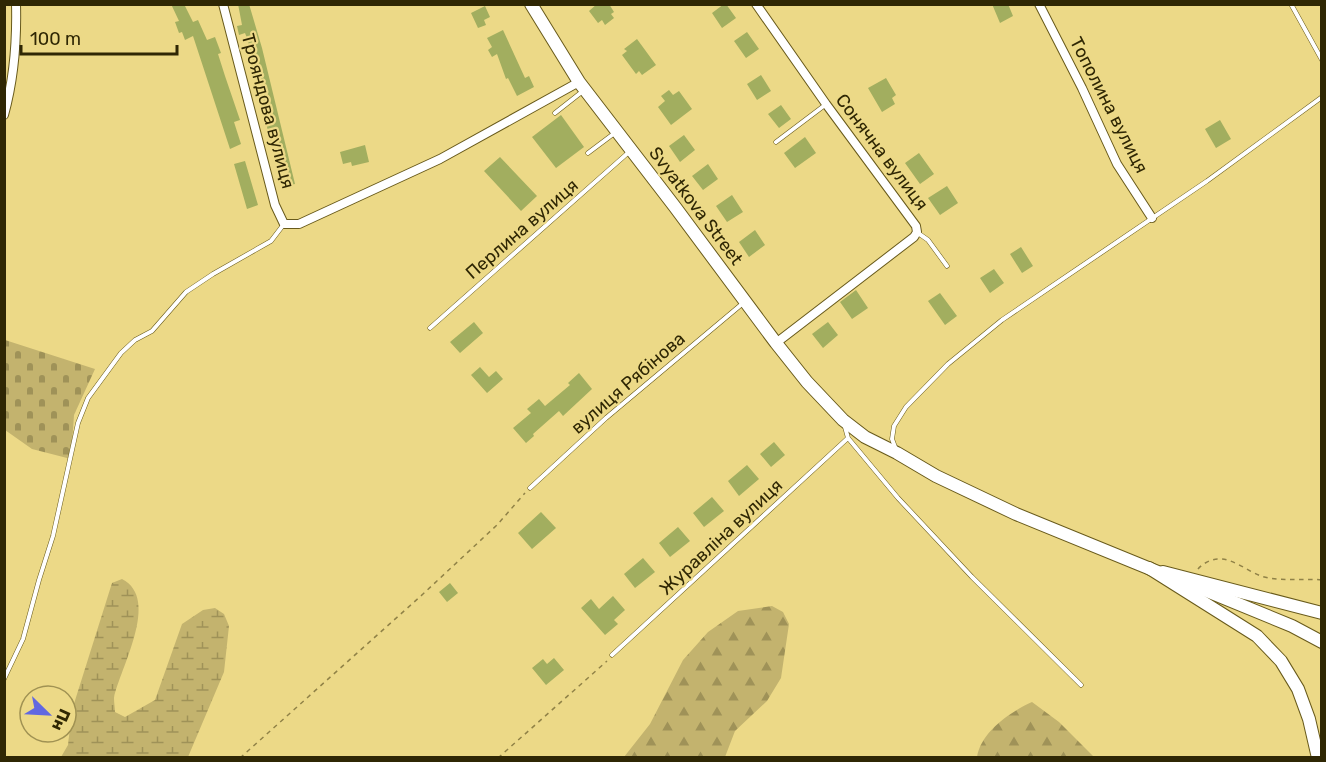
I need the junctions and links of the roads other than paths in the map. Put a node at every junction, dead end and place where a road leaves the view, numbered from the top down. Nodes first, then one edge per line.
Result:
1 (16, 4) edge
2 (223, 4) edge
3 (531, 4) edge
4 (756, 4) edge
5 (1039, 4) edge
6 (1291, 4) edge
7 (1322, 60) edge
8 (582, 86) junction
9 (1322, 92) edge
10 (1322, 97) edge
11 (1317, 101) junction
12 (826, 104) junction
13 (555, 113) dead end
14 (4, 116) edge
15 (617, 131) junction
16 (776, 142) dead end
17 (632, 150) junction
18 (588, 153) dead end
19 (1152, 218) junction
20 (284, 224) junction
21 (917, 232) junction
22 (947, 266) dead end
23 (745, 301) junction
24 (430, 328) dead end
25 (776, 343) junction
26 (843, 420) junction
27 (848, 438) junction
28 (897, 453) junction
29 (530, 488) road end
30 (1149, 568) junction
31 (1322, 613) edge
32 (1322, 642) edge
33 (612, 656) road end
34 (4, 679) edge
35 (1081, 685) dead end
36 (1318, 758) edge

1 - 14 street
2 - 20 street, Трояндова вулиця
3 - 8 main road, Svyatkova Street
4 - 12 street, Сонячна вулиця
5 - 19 street, Тополина вулиця
6 - 7 lane
8 - 13 lane
8 - 15 main road, Svyatkova Street
8 - 20 street
9 - 11 lane
10 - 11 lane
11 - 19 lane
12 - 16 lane
12 - 21 street, Сонячна вулиця
15 - 17 main road, Svyatkova Street
15 - 18 lane
17 - 23 main road, Svyatkova Street
17 - 24 lane, Перлина вулиця
19 - 28 lane
20 - 34 lane
21 - 22 lane
21 - 25 street, Сонячна вулиця
23 - 25 main road, Svyatkova Street
23 - 29 lane, вулиця Рябінова
25 - 26 main road, Svyatkova Street
26 - 27 lane
26 - 28 main road, Svyatkova Street
27 - 33 lane, Журавліна вулиця
27 - 35 lane
28 - 30 main road, Svyatkova Street
30 - 31 main road
30 - 32 main road
30 - 36 main road

